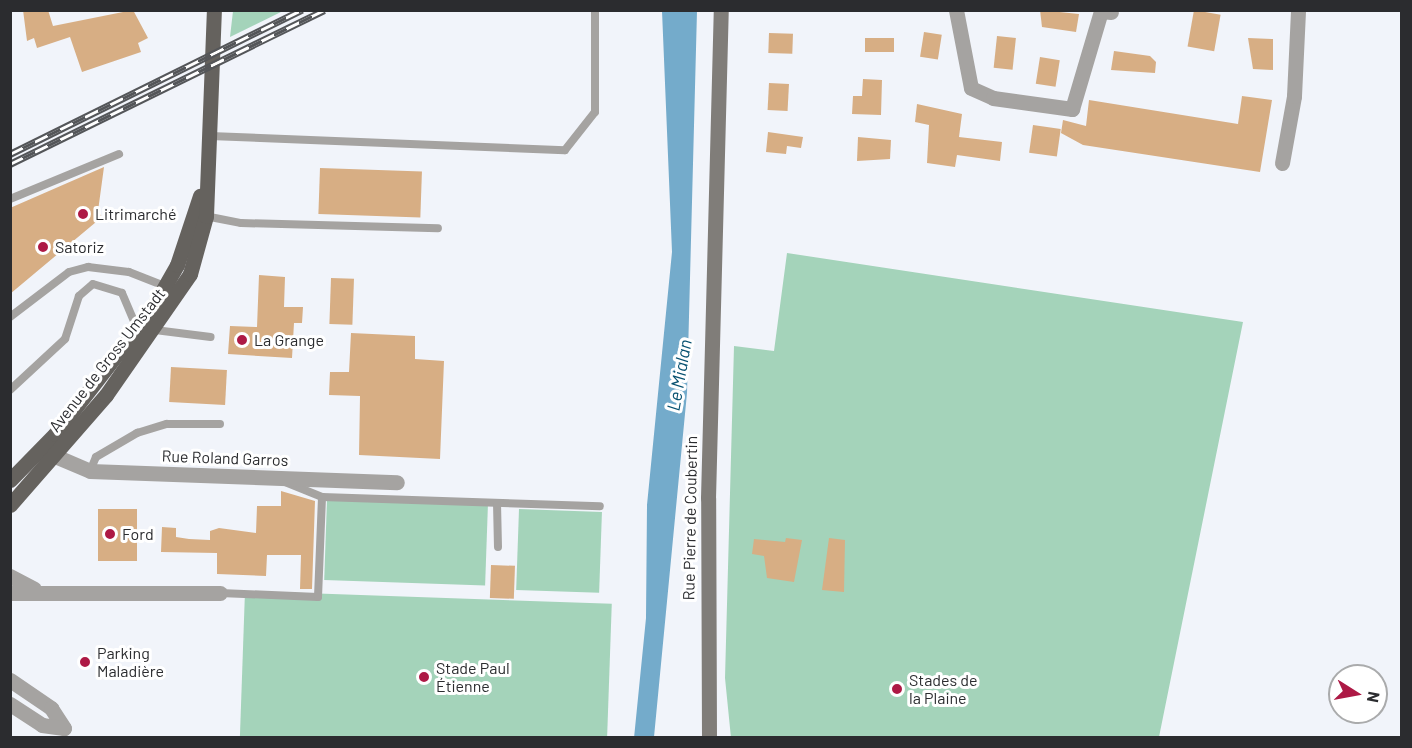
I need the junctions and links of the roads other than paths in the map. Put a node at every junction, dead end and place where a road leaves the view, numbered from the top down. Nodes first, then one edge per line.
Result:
1 (214, 10) edge
2 (220, 10) edge
3 (595, 10) edge
4 (721, 10) edge
5 (956, 10) edge
6 (1298, 10) edge
7 (1111, 12) edge
8 (216, 28) junction
9 (210, 143) junction
10 (119, 154) dead end
11 (1282, 163) dead end
12 (10, 200) edge
13 (201, 215) junction
14 (438, 228) dead end
15 (166, 287) junction
16 (180, 295) junction
17 (10, 317) edge
18 (136, 330) junction
19 (155, 330) junction
20 (211, 338) dead end
21 (10, 390) edge
22 (220, 424) dead end
23 (55, 456) junction
24 (90, 471) junction
25 (276, 478) junction
26 (10, 480) edge
27 (397, 482) dead end
28 (322, 497) junction
29 (497, 503) junction
30 (10, 505) edge
31 (600, 506) dead end
32 (498, 547) dead end
33 (10, 576) edge
34 (34, 589) junction
35 (10, 592) edge
36 (220, 593) joint
37 (10, 680) edge
38 (10, 704) edge
39 (709, 738) edge

1 - 8 main road, Avenue de Gross Umstadt
2 - 8 main road, Avenue de Gross Umstadt
3 - 9 lane
4 - 39 street, Rue Pierre de Coubertin
5 - 7 street
6 - 11 street
8 - 9 main road, Avenue de Gross Umstadt
9 - 13 main road, Avenue de Gross Umstadt
10 - 12 lane
13 - 14 lane
13 - 15 main road, Avenue de Gross Umstadt
13 - 16 main road, Avenue de Gross Umstadt
15 - 16 lane
15 - 17 lane
15 - 18 main road, Avenue de Gross Umstadt
16 - 19 main road, Avenue de Gross Umstadt
18 - 21 lane
18 - 26 main road, Avenue de Gross Umstadt
19 - 20 lane
19 - 23 main road, Avenue de Gross Umstadt
22 - 24 lane
23 - 24 street, Rue Roland Garros
23 - 30 main road, Avenue de Gross Umstadt
24 - 25 street, Rue Roland Garros
25 - 27 street, Rue Roland Garros
25 - 28 lane
28 - 29 lane
28 - 36 lane
29 - 31 lane
29 - 32 lane
33 - 34 street
34 - 35 street
34 - 36 street
37 - 38 street

